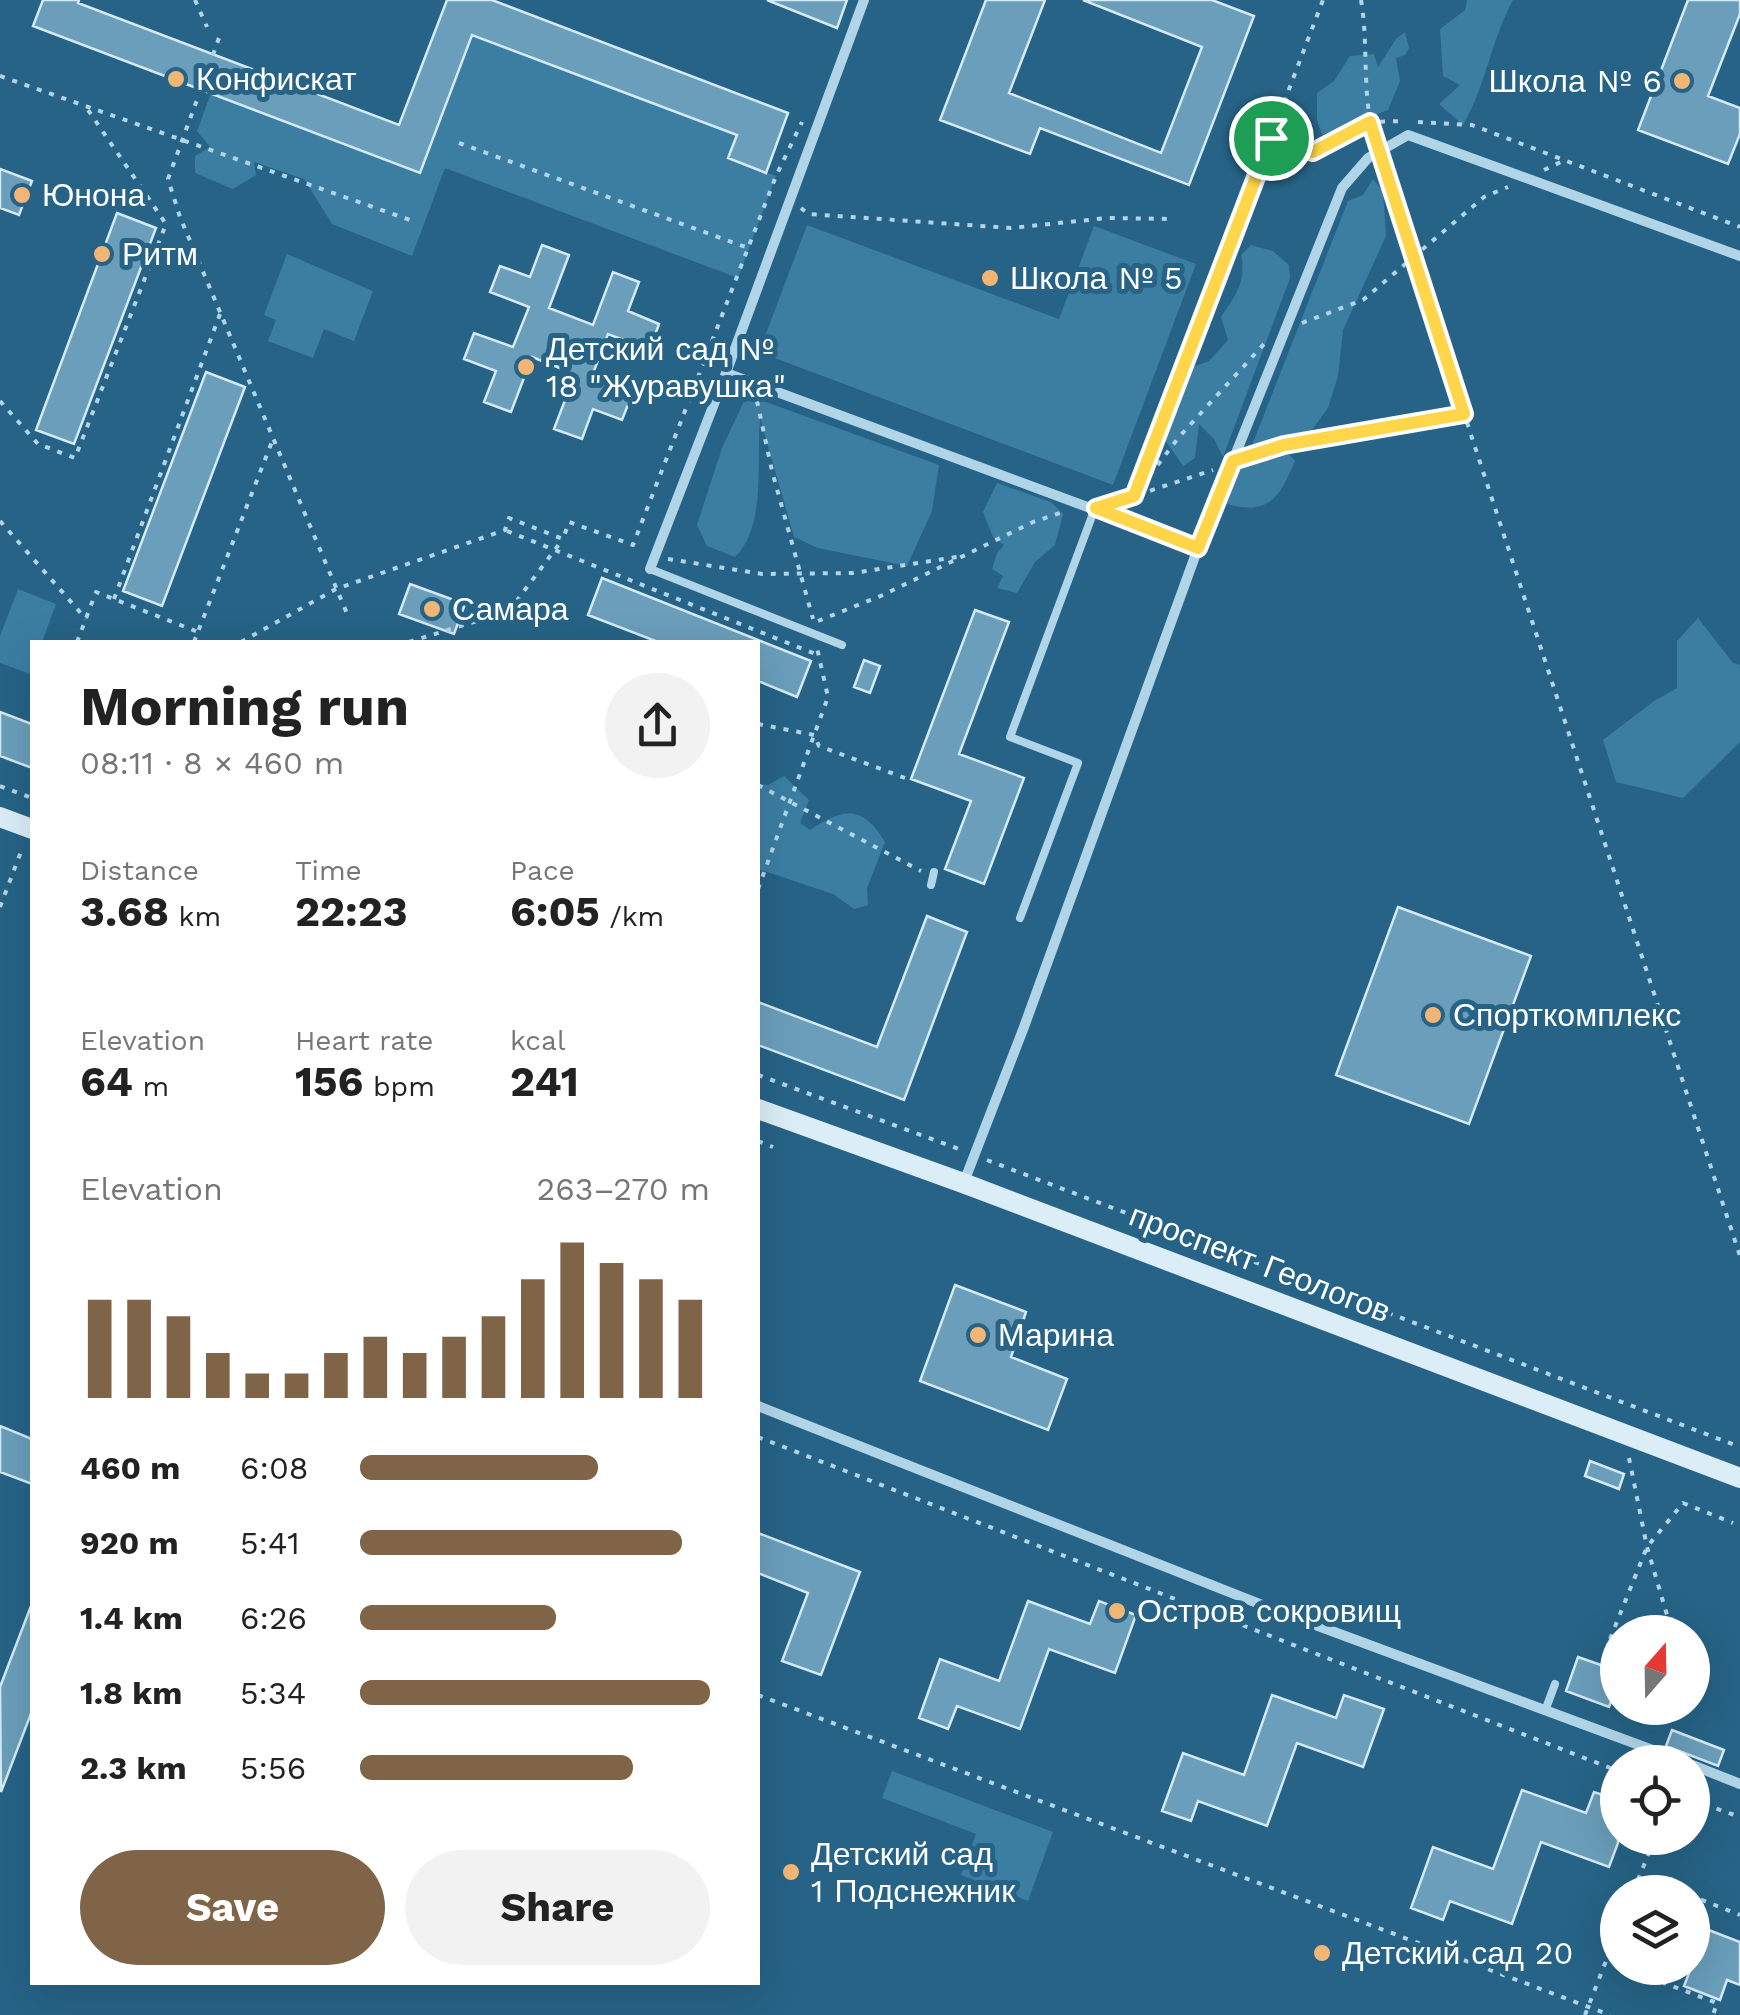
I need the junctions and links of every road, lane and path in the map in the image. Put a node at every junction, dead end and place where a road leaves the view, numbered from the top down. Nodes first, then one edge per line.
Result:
1 (196, 0) edge
2 (864, 0) edge
3 (1323, 0) edge
4 (1360, 0) edge
5 (207, 27) dead end
6 (221, 32) dead end
7 (213, 54) dead end
8 (0, 76) edge
9 (201, 89) dead end
10 (809, 106) dead end
11 (86, 107) junction
12 (1370, 122) junction
13 (1236, 125) dead end
14 (1271, 138) junction
15 (182, 140) junction
16 (459, 143) dead end
17 (1379, 153) junction
18 (1565, 160) junction
19 (1529, 178) junction
20 (787, 209) junction
21 (1174, 219) dead end
22 (410, 220) dead end
23 (1740, 227) edge
24 (749, 249) junction
25 (770, 255) junction
26 (1412, 255) junction
27 (1740, 256) edge
28 (220, 314) junction
29 (1286, 329) junction
30 (726, 372) junction
31 (755, 394) dead end
32 (0, 401) edge
33 (1464, 414) junction
34 (273, 439) junction
35 (1233, 461) junction
36 (1134, 496) junction
37 (1096, 508) junction
38 (0, 521) edge
39 (505, 530) junction
40 (563, 539) junction
41 (1198, 548) junction
42 (553, 552) junction
43 (966, 556) junction
44 (652, 563) junction
45 (802, 573) junction
46 (336, 589) junction
47 (114, 599) junction
48 (348, 616) dead end
49 (86, 619) junction
50 (198, 632) junction
51 (813, 633) junction
52 (78, 640) edge
53 (195, 640) edge
54 (245, 640) edge
55 (415, 640) edge
56 (842, 644) dead end
57 (818, 655) junction
58 (760, 724) edge
59 (814, 735) junction
60 (904, 778) dead end
61 (760, 785) edge
62 (0, 786) edge
63 (30, 797) edge
64 (790, 802) junction
65 (0, 817) edge
66 (28, 839) edge
67 (933, 878) dead end
68 (760, 884) edge
69 (0, 908) edge
70 (1020, 918) dead end
71 (760, 1076) edge
72 (760, 1110) edge
73 (760, 1142) edge
74 (773, 1146) dead end
75 (972, 1154) junction
76 (963, 1183) junction
77 (1740, 1256) edge
78 (760, 1407) edge
79 (1624, 1432) junction
80 (760, 1438) edge
81 (1740, 1448) edge
82 (1740, 1478) edge
83 (1734, 1522) dead end
84 (1647, 1547) junction
85 (1620, 1615) edge
86 (1667, 1615) edge
87 (1554, 1684) dead end
88 (760, 1696) edge
89 (1545, 1711) junction
90 (1638, 1745) edge
91 (1600, 1764) edge
92 (1710, 1773) edge
93 (1740, 1784) edge
94 (1710, 1806) edge
95 (1740, 1817) edge
96 (1710, 1903) edge
97 (1740, 1915) edge
98 (1600, 1976) edge
99 (1669, 1985) edge
100 (1588, 2007) junction
101 (1584, 2015) edge
102 (1610, 2015) edge
103 (1714, 2015) edge

1 - 5 path
2 - 20 street
3 - 14 path
4 - 12 path
6 - 7 path
8 - 11 path
9 - 15 path
10 - 24 path
11 - 15 path
11 - 32 path
12 - 14 path
12 - 17 path
12 - 18 path
13 - 14 path
14 - 36 path
15 - 22 path
15 - 28 path
16 - 24 path
17 - 19 street
17 - 26 path
17 - 29 street
18 - 19 path
18 - 23 path
19 - 26 path
19 - 27 street
20 - 21 path
20 - 25 street
24 - 25 path
24 - 40 path
25 - 30 street
26 - 29 path
26 - 33 path
28 - 34 path
28 - 47 path
29 - 35 street
29 - 36 path
30 - 37 street
30 - 44 street
31 - 45 path
33 - 35 path
33 - 77 path
34 - 46 path
34 - 50 path
35 - 36 path
35 - 41 street
36 - 37 path
37 - 41 street
37 - 43 path
37 - 70 lane
38 - 49 path
39 - 40 path
39 - 42 path
39 - 46 path
40 - 42 path
41 - 75 street
42 - 55 path
42 - 57 path
43 - 45 path
43 - 45 path
44 - 45 path
44 - 51 lane
46 - 48 path
46 - 54 path
47 - 49 path
47 - 50 path
49 - 52 path
50 - 53 path
51 - 56 lane
51 - 57 path
57 - 59 path
58 - 59 path
59 - 60 path
59 - 64 path
61 - 64 path
62 - 63 path
64 - 67 path
64 - 68 path
65 - 66 street
66 - 69 path
71 - 75 path
72 - 76 street, проспект Геологов
73 - 74 path
75 - 76 street
75 - 81 path
76 - 79 street, проспект Геологов
78 - 89 street
79 - 82 street, проспект Геологов
79 - 84 path
80 - 91 path
83 - 84 path
84 - 85 path
84 - 86 path
87 - 89 lane
88 - 100 path
89 - 90 street
92 - 93 street
94 - 95 path
96 - 97 path
98 - 100 path
99 - 103 path
100 - 101 path
100 - 102 path

